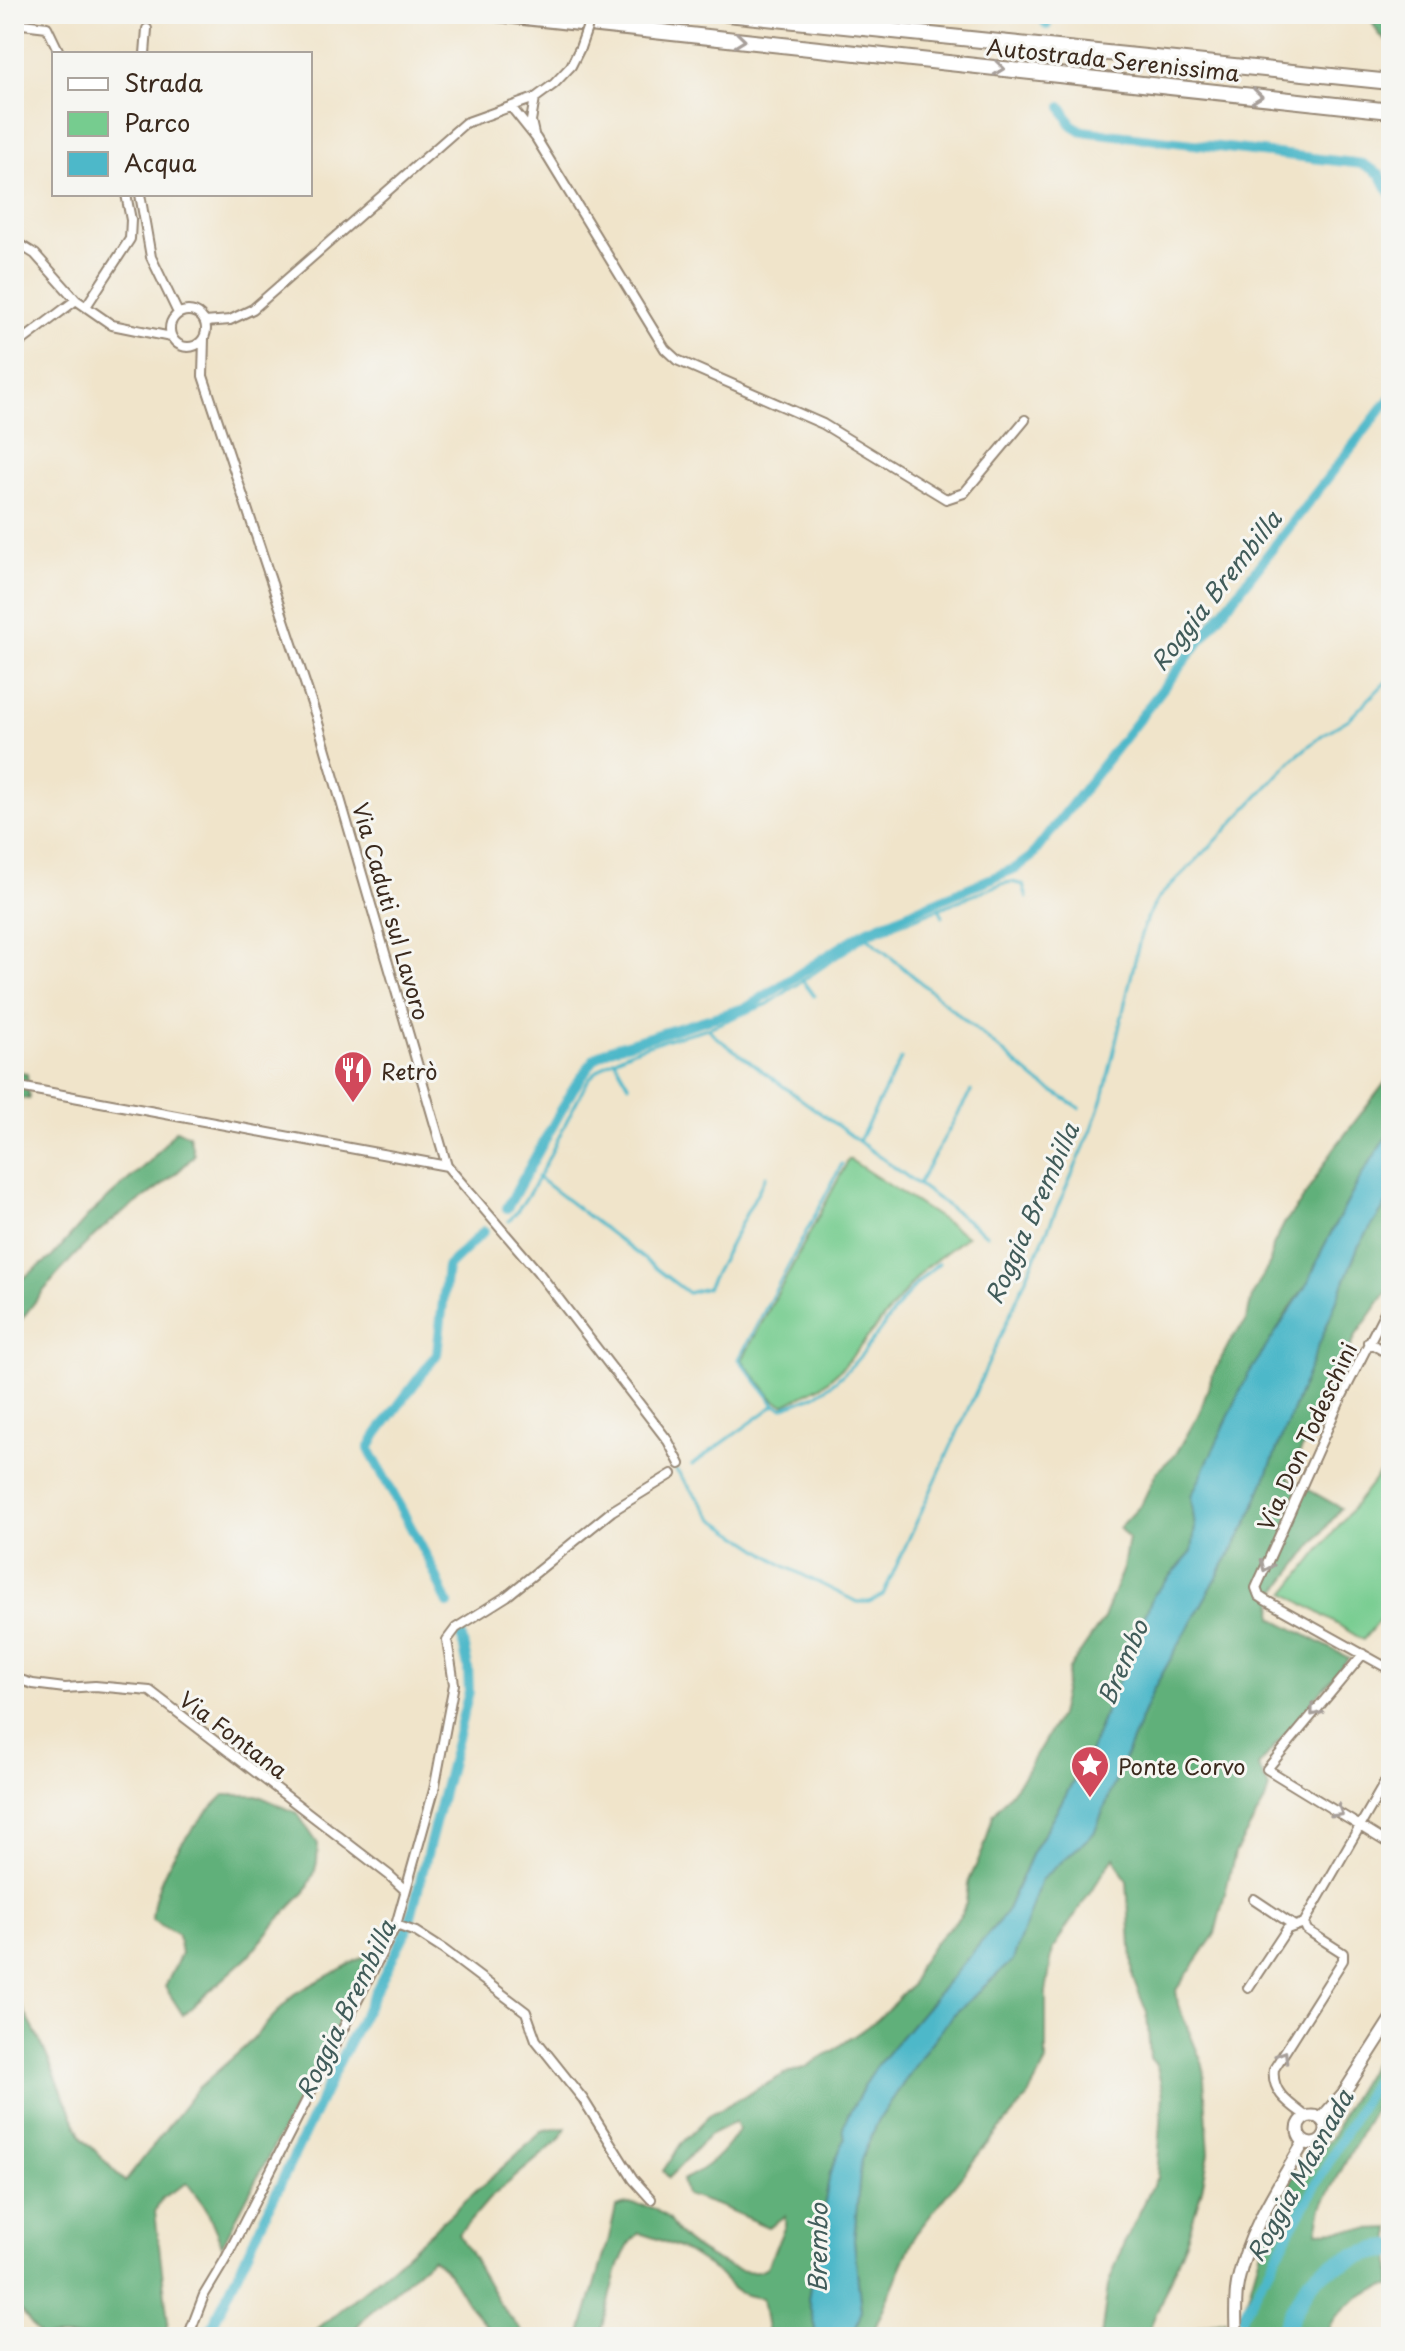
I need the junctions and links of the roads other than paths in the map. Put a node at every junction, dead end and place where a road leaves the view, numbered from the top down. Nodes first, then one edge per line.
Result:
1 (496, 14) edge
2 (592, 14) edge
3 (727, 14) edge
4 (14, 23) edge
5 (147, 29) dead end
6 (59, 52) edge
7 (145, 52) edge
8 (1391, 82) edge
9 (535, 98) junction
10 (512, 108) junction
11 (1391, 111) edge
12 (536, 138) junction
13 (126, 196) edge
14 (140, 196) edge
15 (14, 241) edge
16 (76, 300) junction
17 (87, 305) junction
18 (178, 313) junction
19 (205, 322) junction
20 (171, 337) junction
21 (204, 338) junction
22 (14, 347) edge
23 (1025, 420) dead end
24 (14, 1086) edge
25 (447, 1166) junction
26 (1391, 1300) edge
27 (1368, 1342) junction
28 (1391, 1355) edge
29 (680, 1464) dead end
30 (672, 1474) dead end
31 (1363, 1654) junction
32 (1391, 1670) edge
33 (14, 1678) edge
34 (1391, 1772) edge
35 (1360, 1827) junction
36 (1391, 1845) edge
37 (405, 1890) junction
38 (1254, 1899) dead end
39 (1304, 1923) junction
40 (1293, 1925) junction
41 (397, 1926) junction
42 (1248, 1988) dead end
43 (1391, 2019) edge
44 (1307, 2117) junction
45 (1321, 2119) junction
46 (1304, 2142) junction
47 (651, 2199) dead end
48 (188, 2337) edge
49 (1236, 2337) edge

1 -> 11 highway, Autostrada Serenissima
2 - 9 street, bridge
3 - 8 highway, Autostrada Serenissima
4 - 6 street
5 - 7 street
9 - 10 street
9 - 12 street
10 - 12 street
10 - 19 street
12 - 23 street
13 - 17 street
14 - 18 street
15 - 16 street
16 - 17 street
16 - 22 street
17 - 20 street
18 - 19 street
18 - 20 street
19 - 21 street, Via Caduti sul Lavoro
20 - 21 street
21 - 25 street, Via Caduti sul Lavoro
24 - 25 street
25 - 29 street
26 - 27 street, Via Don Todeschini
27 - 28 street
27 -> 31 street, Via Don Todeschini
30 - 37 street
31 - 32 street
31 -> 35 street
33 - 37 street, Via Fontana
34 - 35 street
35 - 36 street
35 - 39 street
37 - 41 street
38 - 40 street
39 - 40 street
44 -> 39 street
40 - 42 street
41 - 47 street
41 - 48 street
43 - 45 street
44 - 45 street
44 - 46 street
45 - 46 street
46 - 49 street

